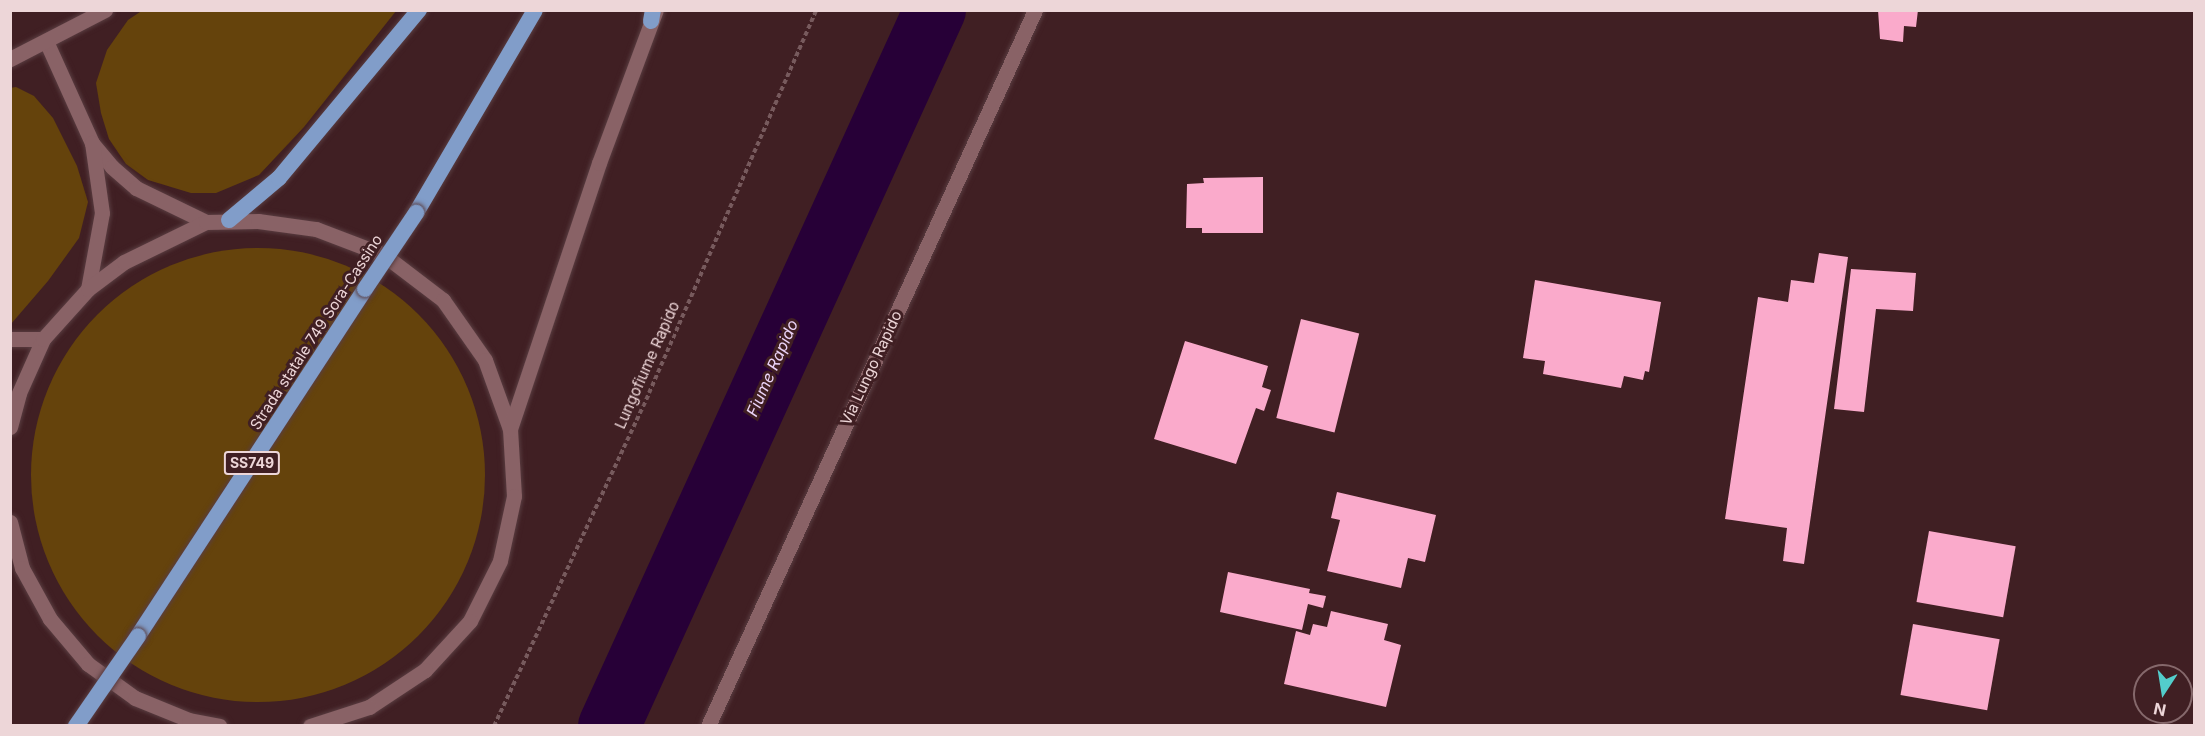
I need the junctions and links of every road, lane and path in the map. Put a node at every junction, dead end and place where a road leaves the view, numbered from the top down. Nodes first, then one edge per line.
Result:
1 (105, 10) edge
2 (419, 10) edge
3 (534, 10) edge
4 (816, 10) edge
5 (1035, 10) edge
6 (653, 14) edge
7 (46, 41) junction
8 (10, 58) edge
9 (92, 143) junction
10 (230, 220) junction
11 (206, 222) junction
12 (88, 289) junction
13 (10, 339) edge
14 (44, 339) junction
15 (10, 427) edge
16 (510, 429) junction
17 (10, 522) edge
18 (76, 726) edge
19 (219, 726) edge
20 (310, 726) edge
21 (495, 726) edge
22 (708, 726) edge

1 - 7 street
2 - 10 highway
3 - 18 highway, Strada statale 749 Sora-Cassino / SS749, bridge
4 - 21 path, Lungofiume Rapido
5 - 22 street, Via Lungo Rapido
6 - 16 street
7 - 8 street
7 - 9 street
9 - 11 street
9 - 12 street
10 - 11 street
10 - 16 street
11 - 12 street
12 - 14 street
13 - 14 street
14 - 15 street
16 - 20 street
17 - 19 street

